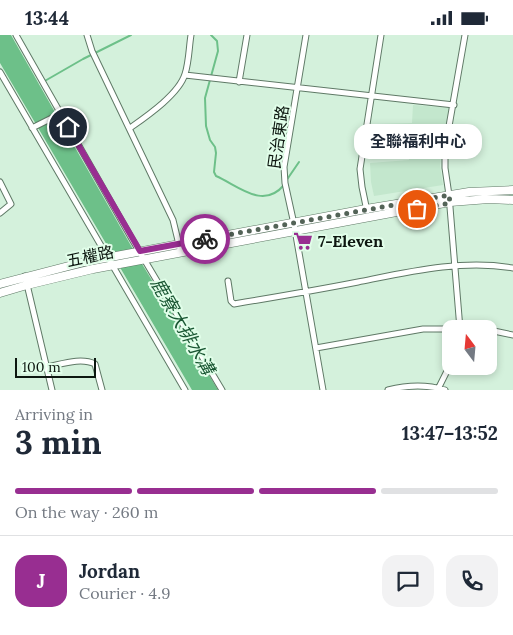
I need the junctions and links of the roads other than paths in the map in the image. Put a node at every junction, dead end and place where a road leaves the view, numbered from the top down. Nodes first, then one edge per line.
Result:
1 (16, 35) edge
2 (88, 35) edge
3 (191, 35) edge
4 (247, 35) edge
5 (306, 35) edge
6 (381, 35) edge
7 (465, 35) edge
8 (0, 72) edge
9 (185, 75) junction
10 (239, 82) junction
11 (298, 89) junction
12 (372, 96) junction
13 (454, 105) junction
14 (59, 114) junction
15 (33, 127) junction
16 (130, 128) junction
17 (0, 182) edge
18 (513, 190) edge
19 (449, 199) junction
20 (513, 200) edge
21 (366, 209) junction
22 (0, 213) edge
23 (368, 219) junction
24 (294, 223) junction
25 (295, 232) junction
26 (178, 244) junction
27 (138, 251) junction
28 (181, 253) junction
29 (110, 256) junction
30 (142, 260) junction
31 (114, 265) junction
32 (455, 267) junction
33 (513, 267) edge
34 (25, 276) junction
35 (228, 281) dead end
36 (0, 284) edge
37 (27, 285) junction
38 (306, 292) junction
39 (0, 293) edge
40 (459, 320) edge
41 (442, 328) edge
42 (498, 332) edge
43 (513, 335) edge
44 (316, 348) junction
45 (47, 367) junction
46 (445, 375) edge
47 (438, 389) edge
48 (52, 390) edge
49 (102, 390) edge
50 (185, 390) edge
51 (222, 390) edge
52 (323, 390) edge
53 (388, 390) edge
54 (445, 390) edge

1 - 14 street
2 - 16 street
3 - 9 street
4 - 10 street
5 - 11 street, 民治東路
6 - 12 street
7 - 13 street
8 - 15 street
9 - 10 street
9 - 16 street
10 - 11 street
11 - 12 street
11 - 24 street, 民治東路
12 - 13 street
12 - 21 street
13 - 19 street
14 - 15 street
14 - 27 street
15 - 29 street
16 - 26 street
17 - 22 street
18 - 19 street, 五權路
19 - 20 street, 五權路
19 - 21 street, 五權路
19 - 23 street, 五權路
19 - 32 street
21 - 23 street
21 - 24 street, 五權路
23 - 25 street, 五權路
24 - 25 street, 民治東路
24 - 26 street, 五權路
25 - 28 street, 五權路
25 - 38 street, 民治東路
26 - 27 street, 五權路
26 - 28 street
27 - 29 street, 五權路
27 - 30 street
28 - 30 street, 五權路
29 - 31 street
29 - 34 street, 五權路
30 - 31 street, 五權路
30 - 51 street
31 - 37 street, 五權路
31 - 50 street
32 - 33 street
32 - 38 street
32 - 40 street
34 - 36 street, 五權路
34 - 37 street
35 - 38 street
37 - 39 street, 五權路
37 - 45 street
38 - 44 street, 民治東路
41 - 44 street
42 - 43 street
44 - 52 street, 民治東路
45 - 48 street
45 - 49 street
46 - 47 street
47 - 53 street
47 - 54 street

